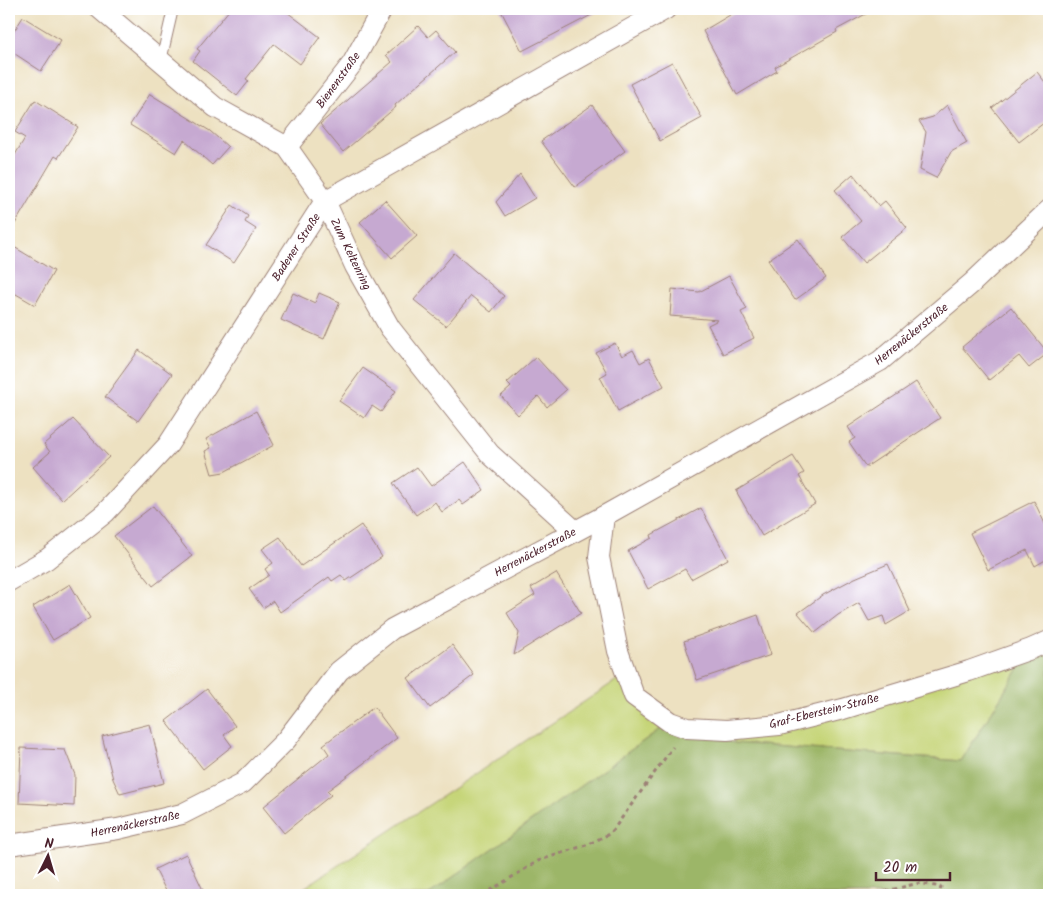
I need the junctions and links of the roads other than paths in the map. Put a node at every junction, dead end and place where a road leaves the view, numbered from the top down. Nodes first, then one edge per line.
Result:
1 (100, 9) edge
2 (173, 9) edge
3 (382, 9) edge
4 (666, 9) edge
5 (161, 61) junction
6 (287, 147) junction
7 (325, 201) junction
8 (1049, 210) edge
9 (604, 516) junction
10 (574, 530) junction
11 (9, 581) edge
12 (1049, 641) edge
13 (9, 847) edge

1 - 5 street, Zum Keltenring
2 - 5 lane
3 - 6 street, Bienenstraße
4 - 7 street, Badener Straße
5 - 6 street, Zum Keltenring
6 - 7 street, Zum Keltenring
7 - 10 street, Zum Keltenring
7 - 11 street, Badener Straße
8 - 9 street, Herrenäckerstraße
9 - 10 street, Herrenäckerstraße
9 - 12 street, Graf-Eberstein-Straße
10 - 13 street, Herrenäckerstraße

